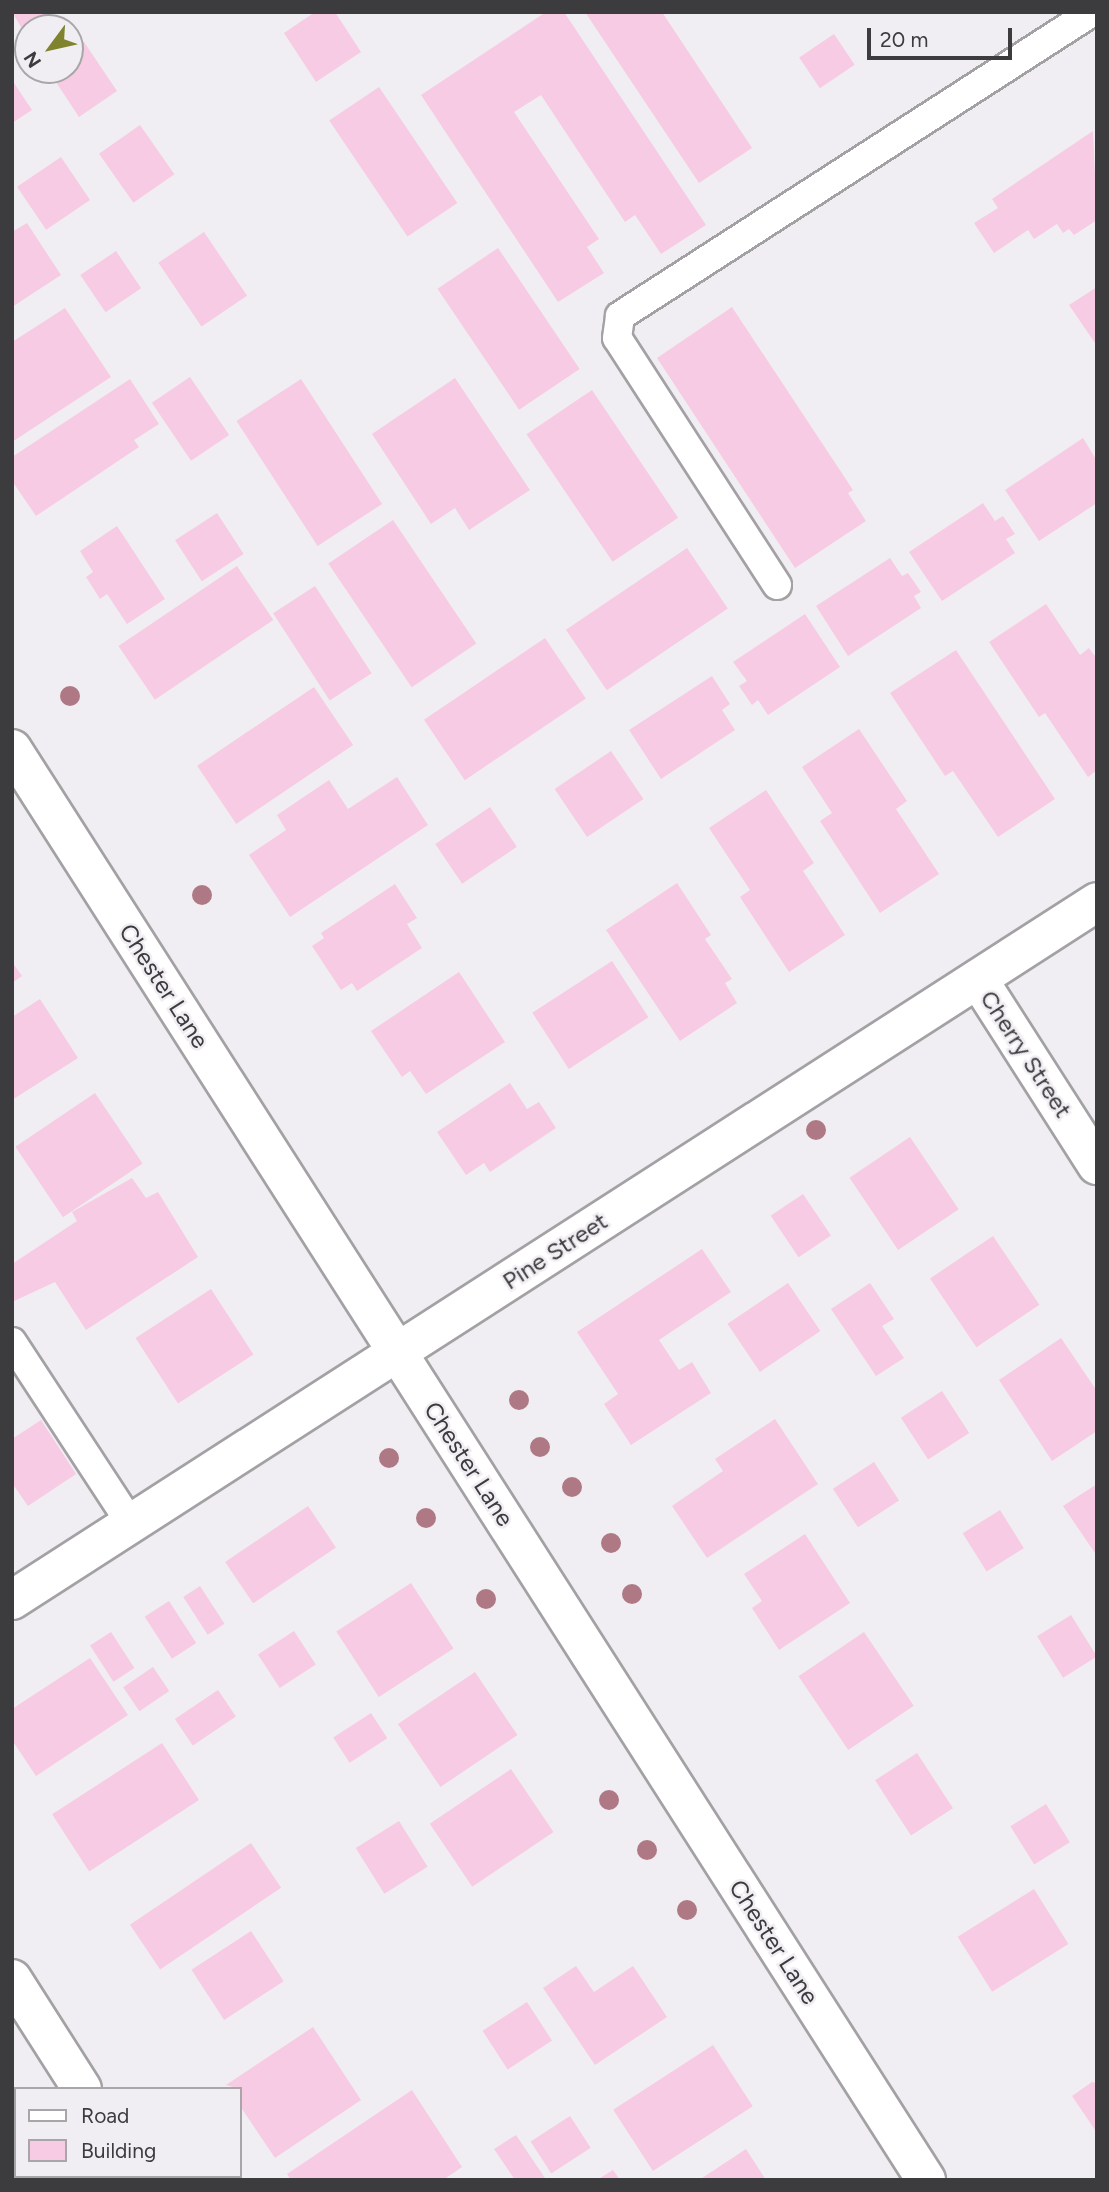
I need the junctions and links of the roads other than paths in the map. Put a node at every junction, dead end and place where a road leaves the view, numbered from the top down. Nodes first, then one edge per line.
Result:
1 (1092, 12) edge
2 (777, 585) dead end
3 (12, 749) edge
4 (1097, 902) edge
5 (978, 979) junction
6 (1097, 1165) edge
7 (12, 1342) edge
8 (398, 1352) junction
9 (131, 1524) junction
10 (12, 1600) edge
11 (12, 1979) edge
12 (81, 2087) edge
13 (926, 2180) edge

1 - 2 lane
3 - 8 street, Chester Lane
4 - 5 street, Pine Street
5 - 6 street, Cherry Street
5 - 8 street, Pine Street
7 - 9 lane
8 - 9 street, Pine Street
8 - 13 street, Chester Lane
9 - 10 street, Pine Street
11 - 12 street

